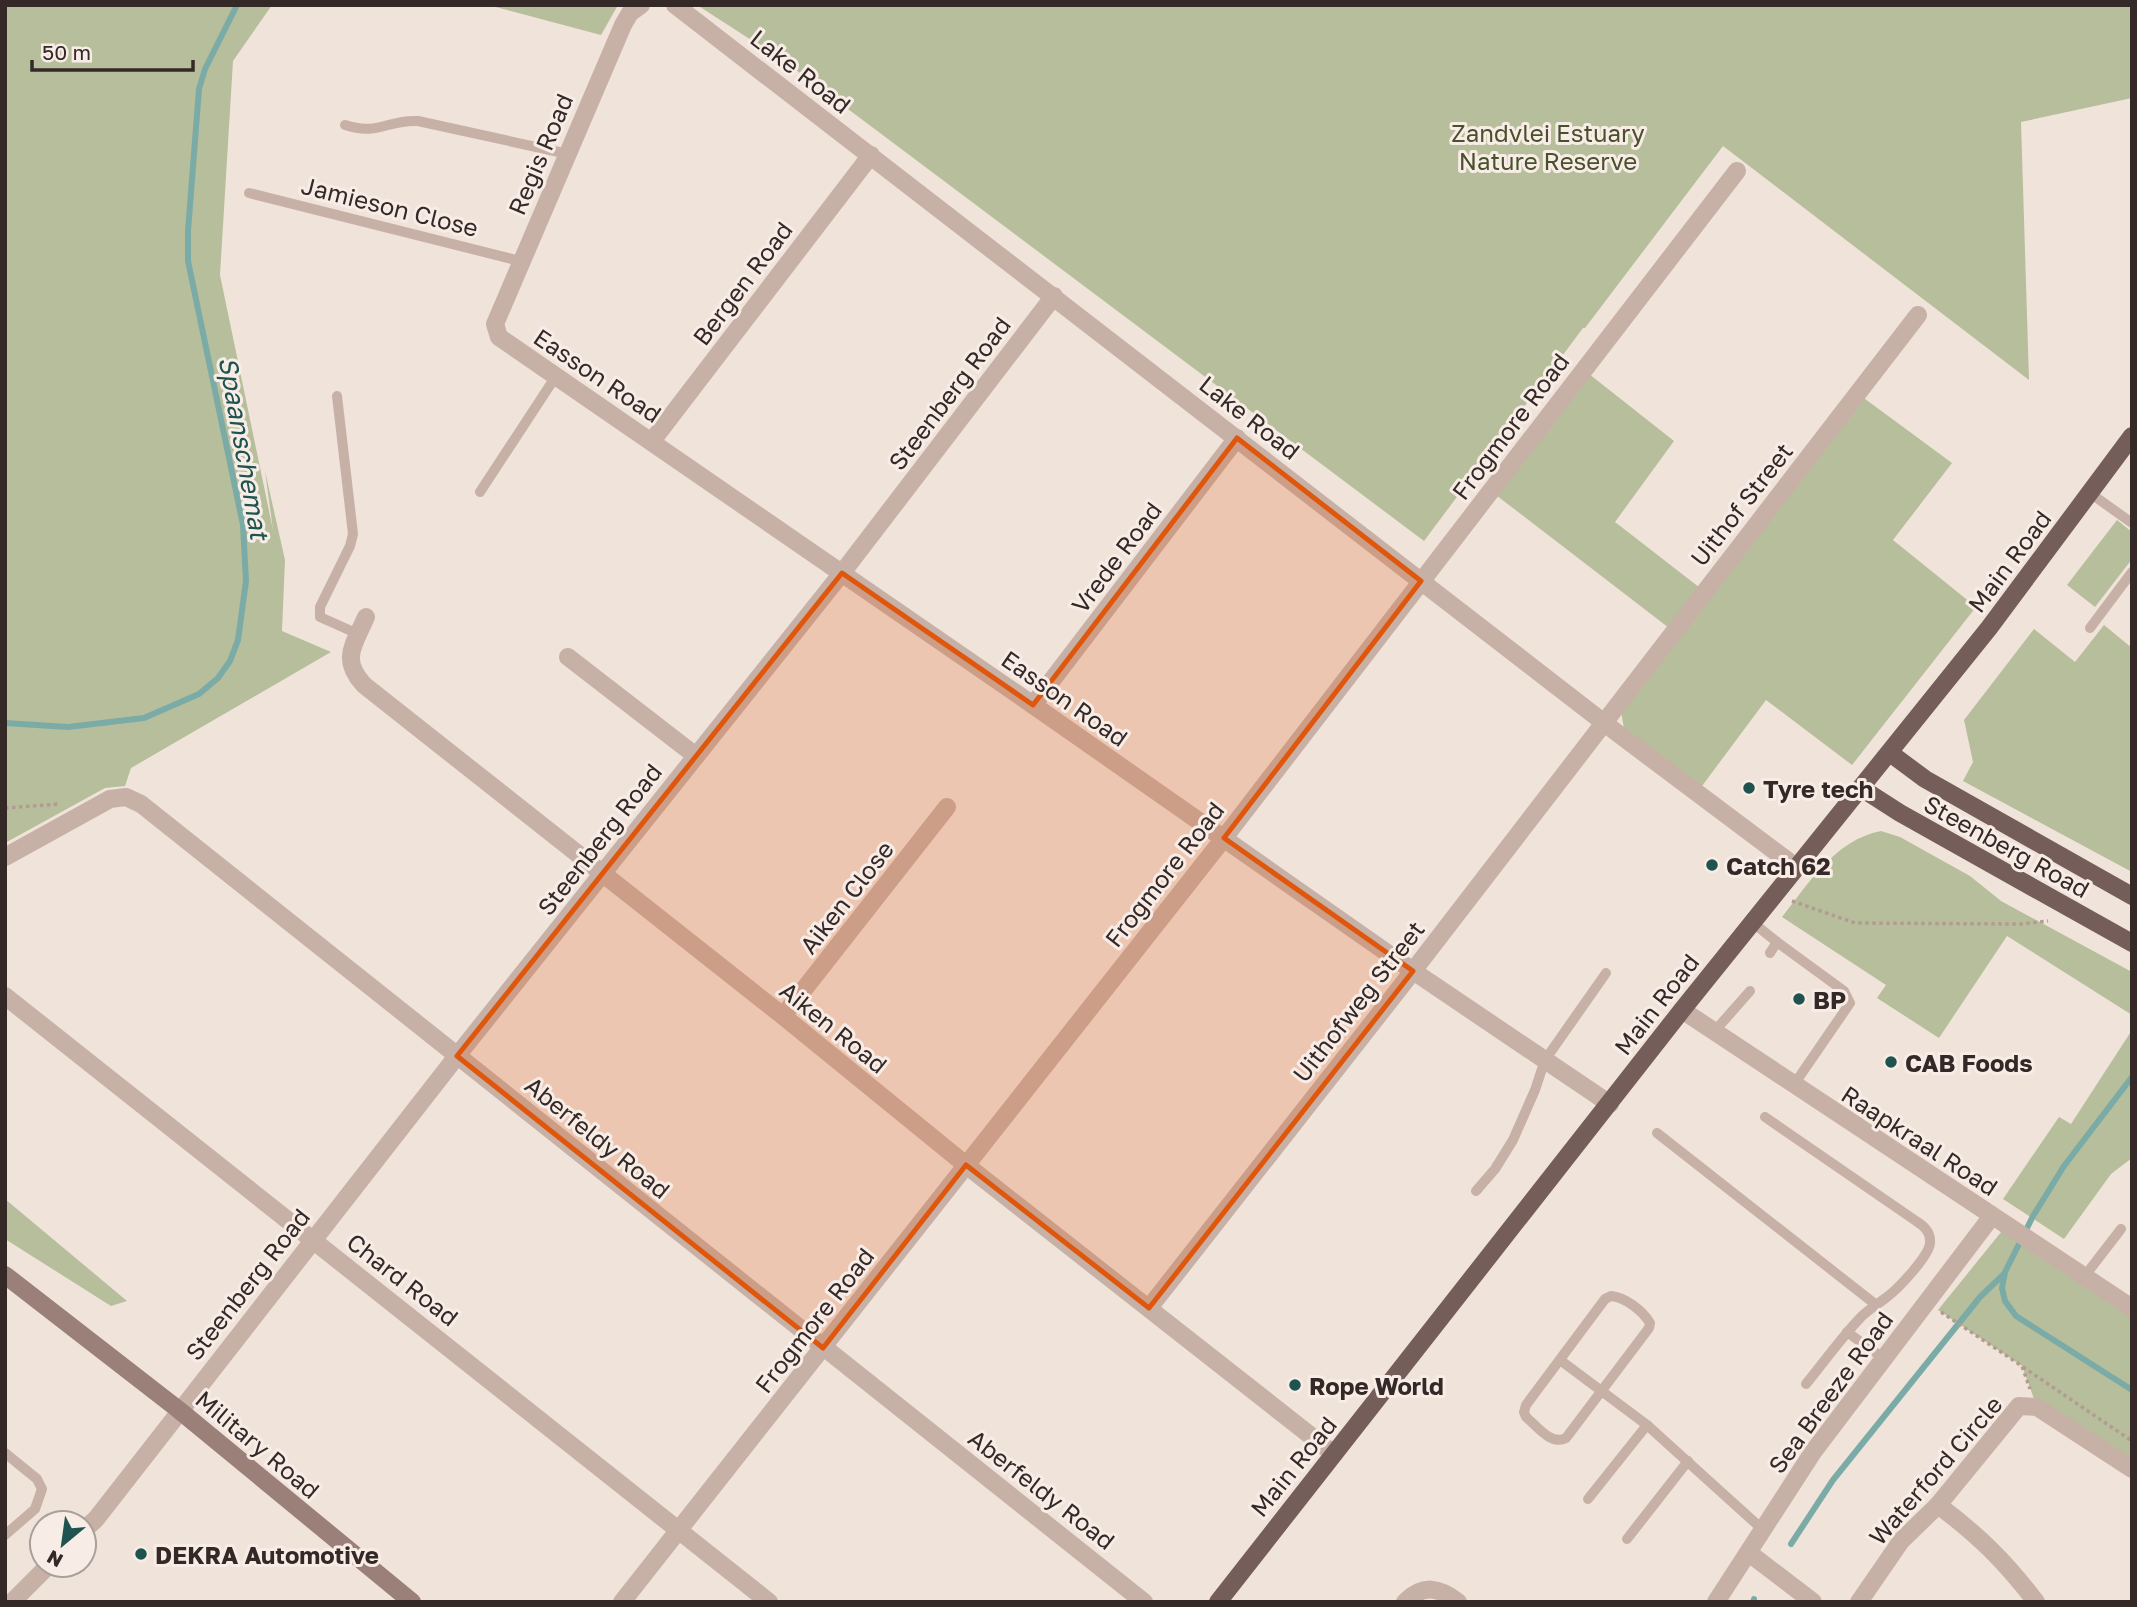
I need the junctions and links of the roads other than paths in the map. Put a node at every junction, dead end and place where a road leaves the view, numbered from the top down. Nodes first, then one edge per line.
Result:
1 (641, 5) edge
2 (675, 5) edge
3 (345, 125) dead end
4 (568, 154) junction
5 (871, 155) junction
6 (1737, 171) dead end
7 (249, 193) dead end
8 (520, 261) junction
9 (1054, 296) junction
10 (1918, 315) dead end
11 (495, 329) joint
12 (556, 376) junction
13 (337, 396) dead end
14 (2132, 436) edge
15 (1237, 438) junction
16 (652, 441) junction
17 (480, 492) dead end
18 (2090, 493) junction
19 (2132, 523) edge
20 (2132, 572) edge
21 (842, 573) junction
22 (1420, 581) junction
23 (366, 617) dead end
24 (2090, 628) dead end
25 (358, 634) junction
26 (568, 657) dead end
27 (1033, 705) junction
28 (1603, 722) junction
29 (1890, 753) junction
30 (696, 755) junction
31 (1861, 788) junction
32 (947, 807) dead end
33 (1224, 838) junction
34 (5, 856) edge
35 (1797, 867) junction
36 (602, 875) junction
37 (2132, 896) edge
38 (1752, 922) junction
39 (1777, 942) junction
40 (2132, 943) edge
41 (1770, 953) dead end
42 (1413, 971) junction
43 (1606, 974) dead end
44 (1750, 991) dead end
45 (5, 996) edge
46 (1682, 1010) junction
47 (783, 1016) junction
48 (1713, 1033) junction
49 (457, 1056) junction
50 (1545, 1060) junction
51 (1793, 1086) junction
52 (1610, 1104) junction
53 (1765, 1117) dead end
54 (1657, 1133) dead end
55 (966, 1165) junction
56 (1476, 1191) dead end
57 (1999, 1221) junction
58 (2121, 1229) dead end
59 (313, 1239) junction
60 (5, 1275) edge
61 (2084, 1277) junction
62 (1875, 1304) junction
63 (1149, 1308) junction
64 (2132, 1308) edge
65 (1847, 1332) junction
66 (823, 1348) junction
67 (1883, 1358) junction
68 (1560, 1360) junction
69 (1806, 1384) dead end
70 (1600, 1391) junction
71 (179, 1410) junction
72 (1647, 1425) junction
73 (5, 1453) edge
74 (1334, 1454) junction
75 (1688, 1461) junction
76 (2132, 1469) edge
77 (1588, 1499) dead end
78 (1938, 1505) junction
79 (98, 1516) edge
80 (1762, 1529) junction
81 (679, 1531) junction
82 (5, 1535) edge
83 (1627, 1539) dead end
84 (1749, 1553) junction
85 (35, 1579) edge
86 (12, 1602) edge
87 (412, 1602) edge
88 (622, 1602) edge
89 (769, 1602) edge
90 (1144, 1602) edge
91 (1218, 1602) edge
92 (1405, 1602) edge
93 (1458, 1602) edge
94 (1716, 1602) edge
95 (1813, 1602) edge
96 (1859, 1602) edge
97 (2036, 1602) edge

1 - 4 street, Regis Road
2 - 5 street, Lake Road
3 - 4 lane
4 - 8 street, Regis Road
5 - 9 street, Lake Road
5 - 16 street, Bergen Road
6 - 22 street, Frogmore Road
7 - 8 lane, Jamieson Close
8 - 11 street, Regis Road
9 - 15 street, Lake Road
9 - 21 street, Steenberg Road
10 - 28 street, Uithof Street
11 - 12 street, Easson Road
12 - 16 street, Easson Road
12 - 17 lane
13 - 25 lane
14 - 18 main road, Main Road
15 - 22 street, Lake Road
15 - 27 street, Vrede Road
16 - 21 street, Easson Road
18 - 19 lane
18 - 29 main road, Main Road
20 - 24 lane
21 - 27 street, Easson Road
21 - 30 street, Steenberg Road
22 - 28 street, Lake Road
22 - 33 street, Frogmore Road
23 - 25 street, Aiken Road
25 - 36 street, Aiken Road
26 - 30 street
27 - 33 street, Easson Road
28 - 35 street, Lake Road
28 - 42 street, Uithofweg Street
29 - 31 main road, Main Road
29 - 37 main road, Steenberg Road
30 - 36 street, Steenberg Road
31 - 35 main road, Main Road
31 - 40 main road, Steenberg Road
32 - 47 street, Aiken Close
33 - 42 street, Easson Road
33 - 55 street, Frogmore Road
34 - 49 street, Aberfeldy Road
35 - 38 main road, Main Road
36 - 47 street, Aiken Road
36 - 49 street, Steenberg Road
38 - 39 lane
38 - 46 main road, Main Road
39 - 41 lane
39 - 51 lane
42 - 50 street, Easson Road
42 - 63 street, Uithofweg Street
43 - 50 lane
44 - 48 lane
45 - 59 street, Chard Road
46 - 48 street, Raapkraal Road
46 - 52 main road, Main Road
47 - 55 street, Aiken Road
48 - 51 street, Raapkraal Road
49 - 59 street, Steenberg Road
49 - 66 street, Aberfeldy Road
50 - 52 street, Easson Road
50 - 56 lane
51 - 57 street, Raapkraal Road
52 - 74 main road, Main Road
53 - 62 lane
54 - 62 lane
55 - 63 street, Aiken Road
55 - 66 street, Frogmore Road
57 - 61 street, Raapkraal Road
57 - 67 street, Sea Breeze Road
58 - 61 lane
59 - 71 street, Steenberg Road
59 - 81 street, Chard Road
60 - 71 main road, Military Road
61 - 64 street, Raapkraal Road
62 - 65 lane
63 - 74 street, Aiken Road
65 - 67 lane
65 - 69 lane
66 - 81 street, Frogmore Road
66 - 90 street, Aberfeldy Road
67 - 80 street, Sea Breeze Road
68 - 70 lane
68 - 70 lane
68 - 70 lane
70 - 72 lane
71 - 79 street, Steenberg Road
71 - 87 main road, Military Road
72 - 75 lane
72 - 77 lane
73 - 82 lane
74 - 91 main road, Main Road
75 - 80 lane
75 - 83 lane
76 - 78 street, Waterford Circle
78 - 96 street, Waterford Circle
78 - 97 street
80 - 84 street, Sea Breeze Road
81 - 88 street, Frogmore Road
81 - 89 street, Chard Road
84 - 94 street, Sea Breeze Road
84 - 95 street
85 - 86 street
92 - 93 street

